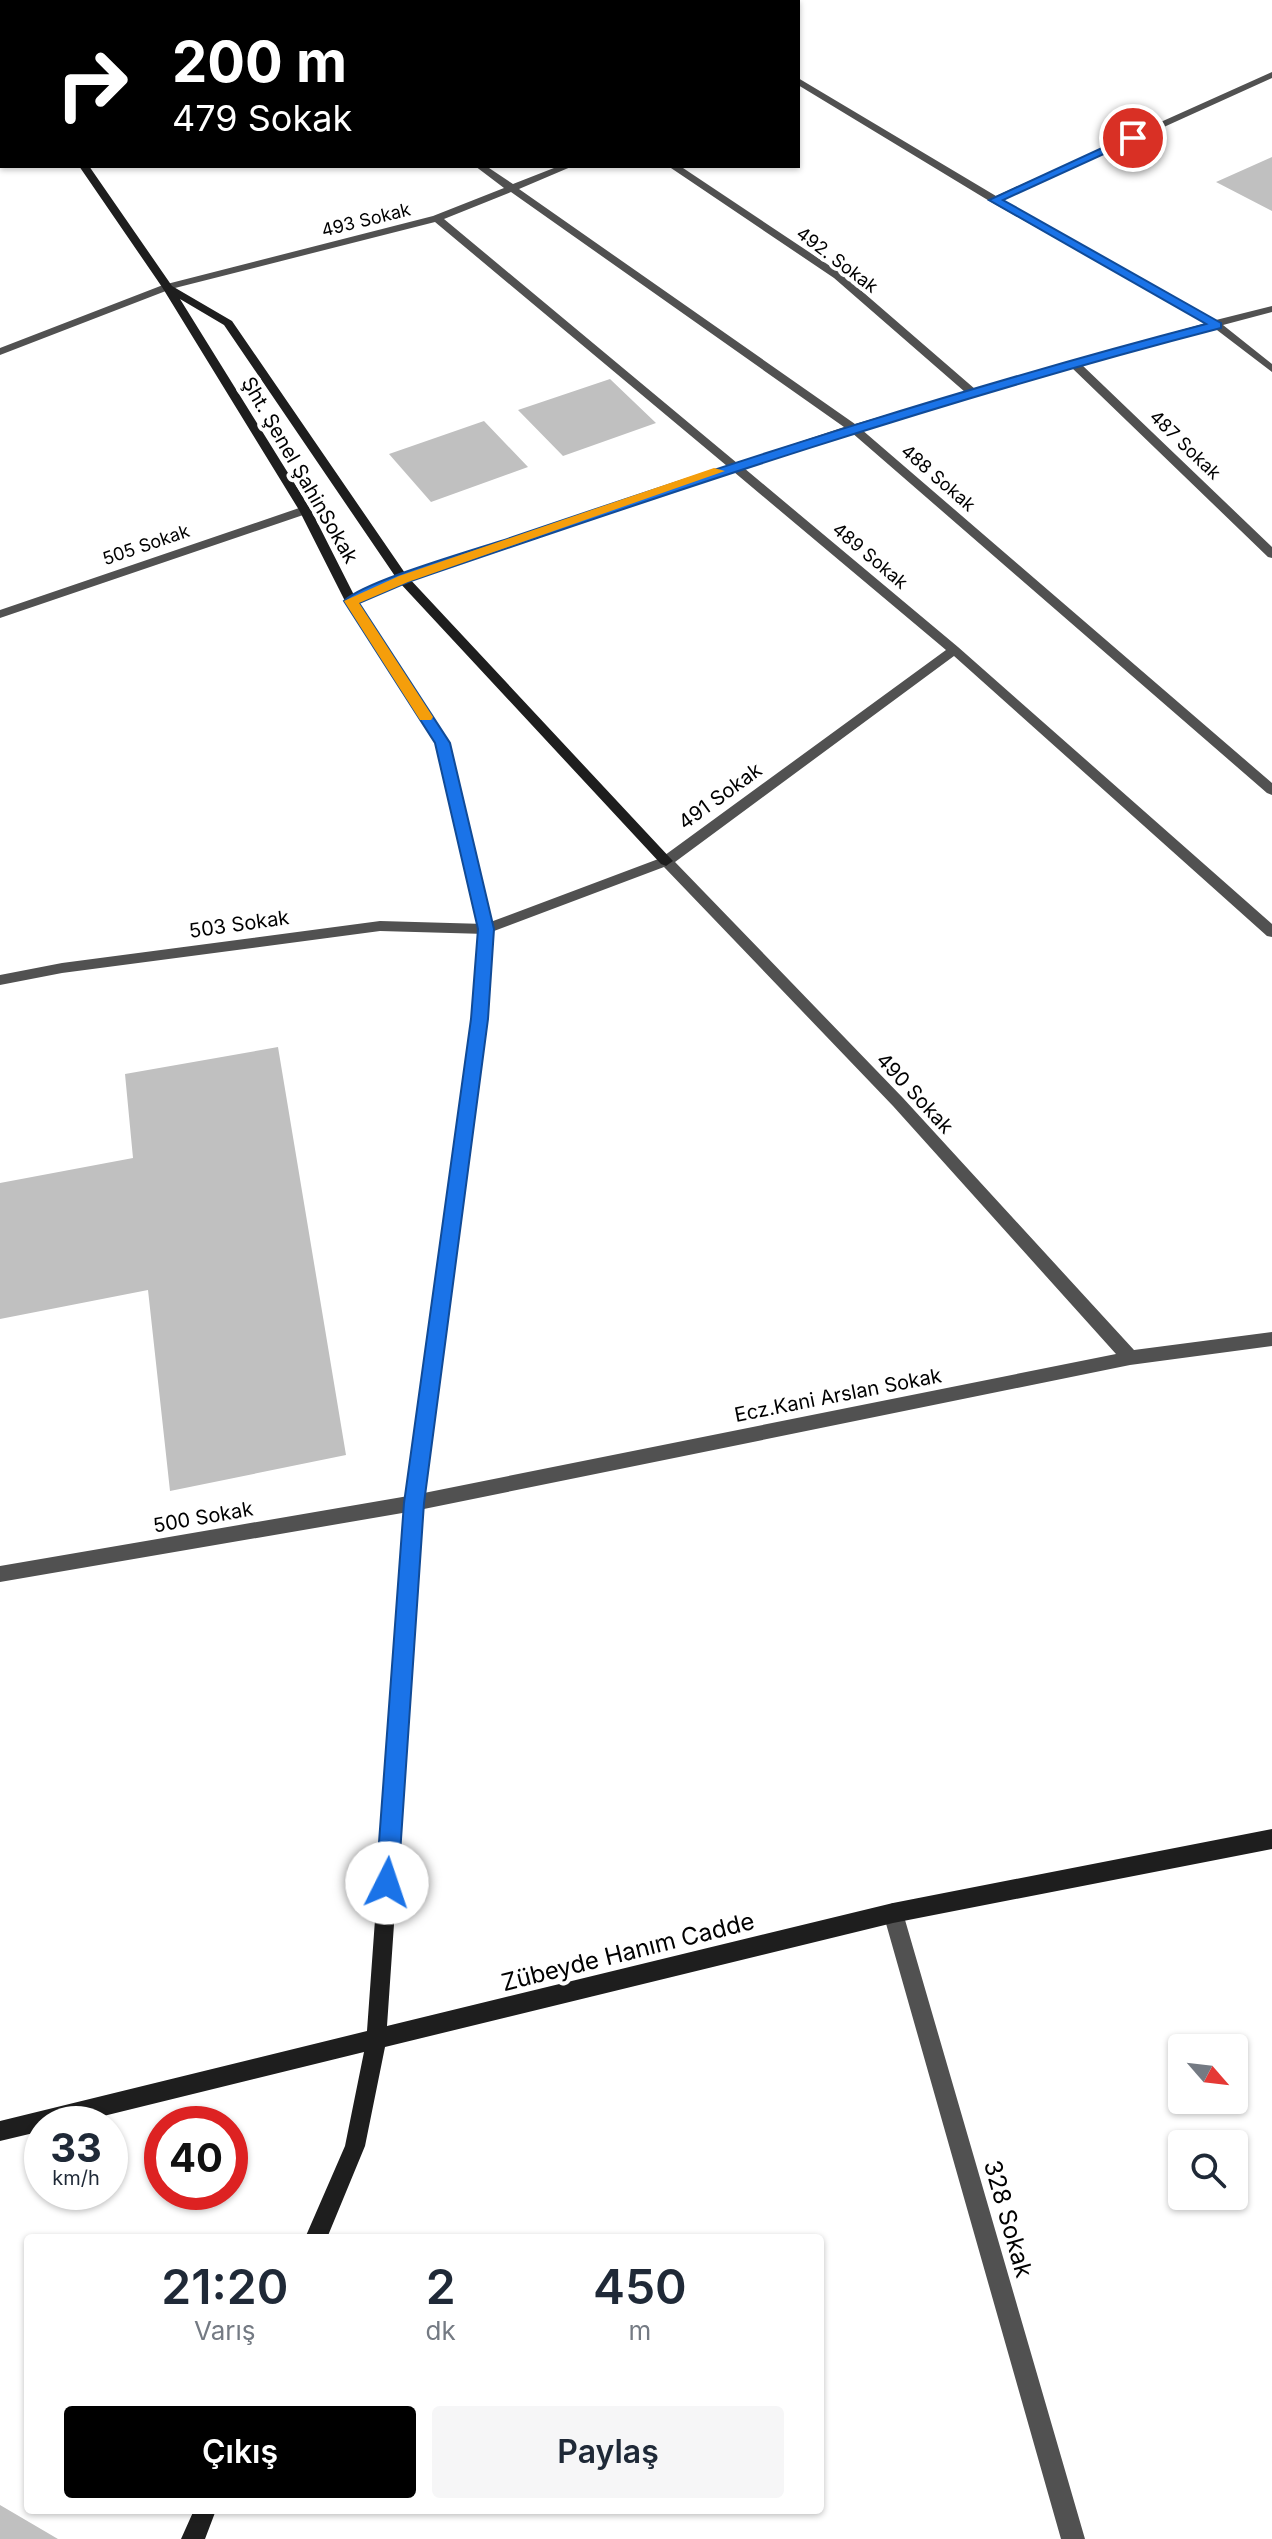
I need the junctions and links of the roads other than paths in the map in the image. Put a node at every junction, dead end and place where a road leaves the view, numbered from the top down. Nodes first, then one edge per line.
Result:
1 (1272, 75) edge
2 (800, 83) edge
3 (85, 168) edge
4 (483, 168) edge
5 (563, 168) edge
6 (676, 168) edge
7 (514, 187) junction
8 (995, 200) junction
9 (437, 218) junction
10 (167, 287) junction
11 (1272, 309) edge
12 (1217, 325) junction
13 (0, 352) edge
14 (1073, 363) junction
15 (1272, 369) edge
16 (972, 392) junction
17 (853, 428) junction
18 (735, 466) junction
19 (305, 510) junction
20 (1272, 554) edge
21 (403, 579) junction
22 (351, 601) junction
23 (0, 614) edge
24 (954, 650) junction
25 (1272, 790) edge
26 (666, 861) junction
27 (486, 929) junction
28 (1272, 932) edge
29 (0, 980) edge
30 (1272, 1339) edge
31 (1130, 1358) junction
32 (414, 1503) junction
33 (0, 1574) edge
34 (1272, 1839) edge
35 (893, 1913) junction
36 (376, 2042) junction
37 (0, 2131) edge
38 (318, 2234) edge
39 (203, 2514) edge
40 (193, 2539) edge
41 (1073, 2539) edge

1 - 8 street
2 - 8 street
3 - 10 street, Şht. Şenel ŞahinSokak
4 - 7 street, 488 Sokak
5 - 7 street, 493 Sokak
6 - 16 street, 492. Sokak
7 - 9 street, 493 Sokak
7 - 17 street, 488 Sokak
8 - 12 street
9 - 10 street, 493 Sokak
9 - 18 street, 489 Sokak
10 - 13 street, 493 Sokak
10 - 19 street, Şht. Şenel ŞahinSokak
10 - 21 street, Şht. Şenel ŞahinSokak
11 - 12 street
12 - 14 street
12 - 15 street
14 - 16 street
14 - 20 street, 487 Sokak
16 - 17 street
17 - 18 street
17 - 25 street, 488 Sokak
18 - 21 street
18 - 24 street, 489 Sokak
19 - 22 street, Şht. Şenel ŞahinSokak
19 - 23 street, 505 Sokak
21 - 22 street
21 - 26 street, Şht. Şenel ŞahinSokak
22 - 27 street, Şht. Şenel ŞahinSokak
24 - 26 street, 491 Sokak
24 - 28 street, 489 Sokak
26 - 27 street, 491 Sokak
26 - 31 street, 490 Sokak
27 - 29 street, 503 Sokak
27 - 32 street, Şht. Şenel ŞahinSokak
30 - 31 street, Ecz.Kani Arslan Sokak
31 - 32 street, Ecz.Kani Arslan Sokak
32 - 33 street, 500 Sokak
32 - 36 street, Şht. Şenel ŞahinSokak
34 - 35 street, Zübeyde Hanım Cadde
35 - 36 street, Zübeyde Hanım Cadde
35 - 41 street, 328 Sokak
36 - 37 street, Zübeyde Hanım Cadde
36 - 38 street, Şht. Şenel ŞahinSokak
39 - 40 street

